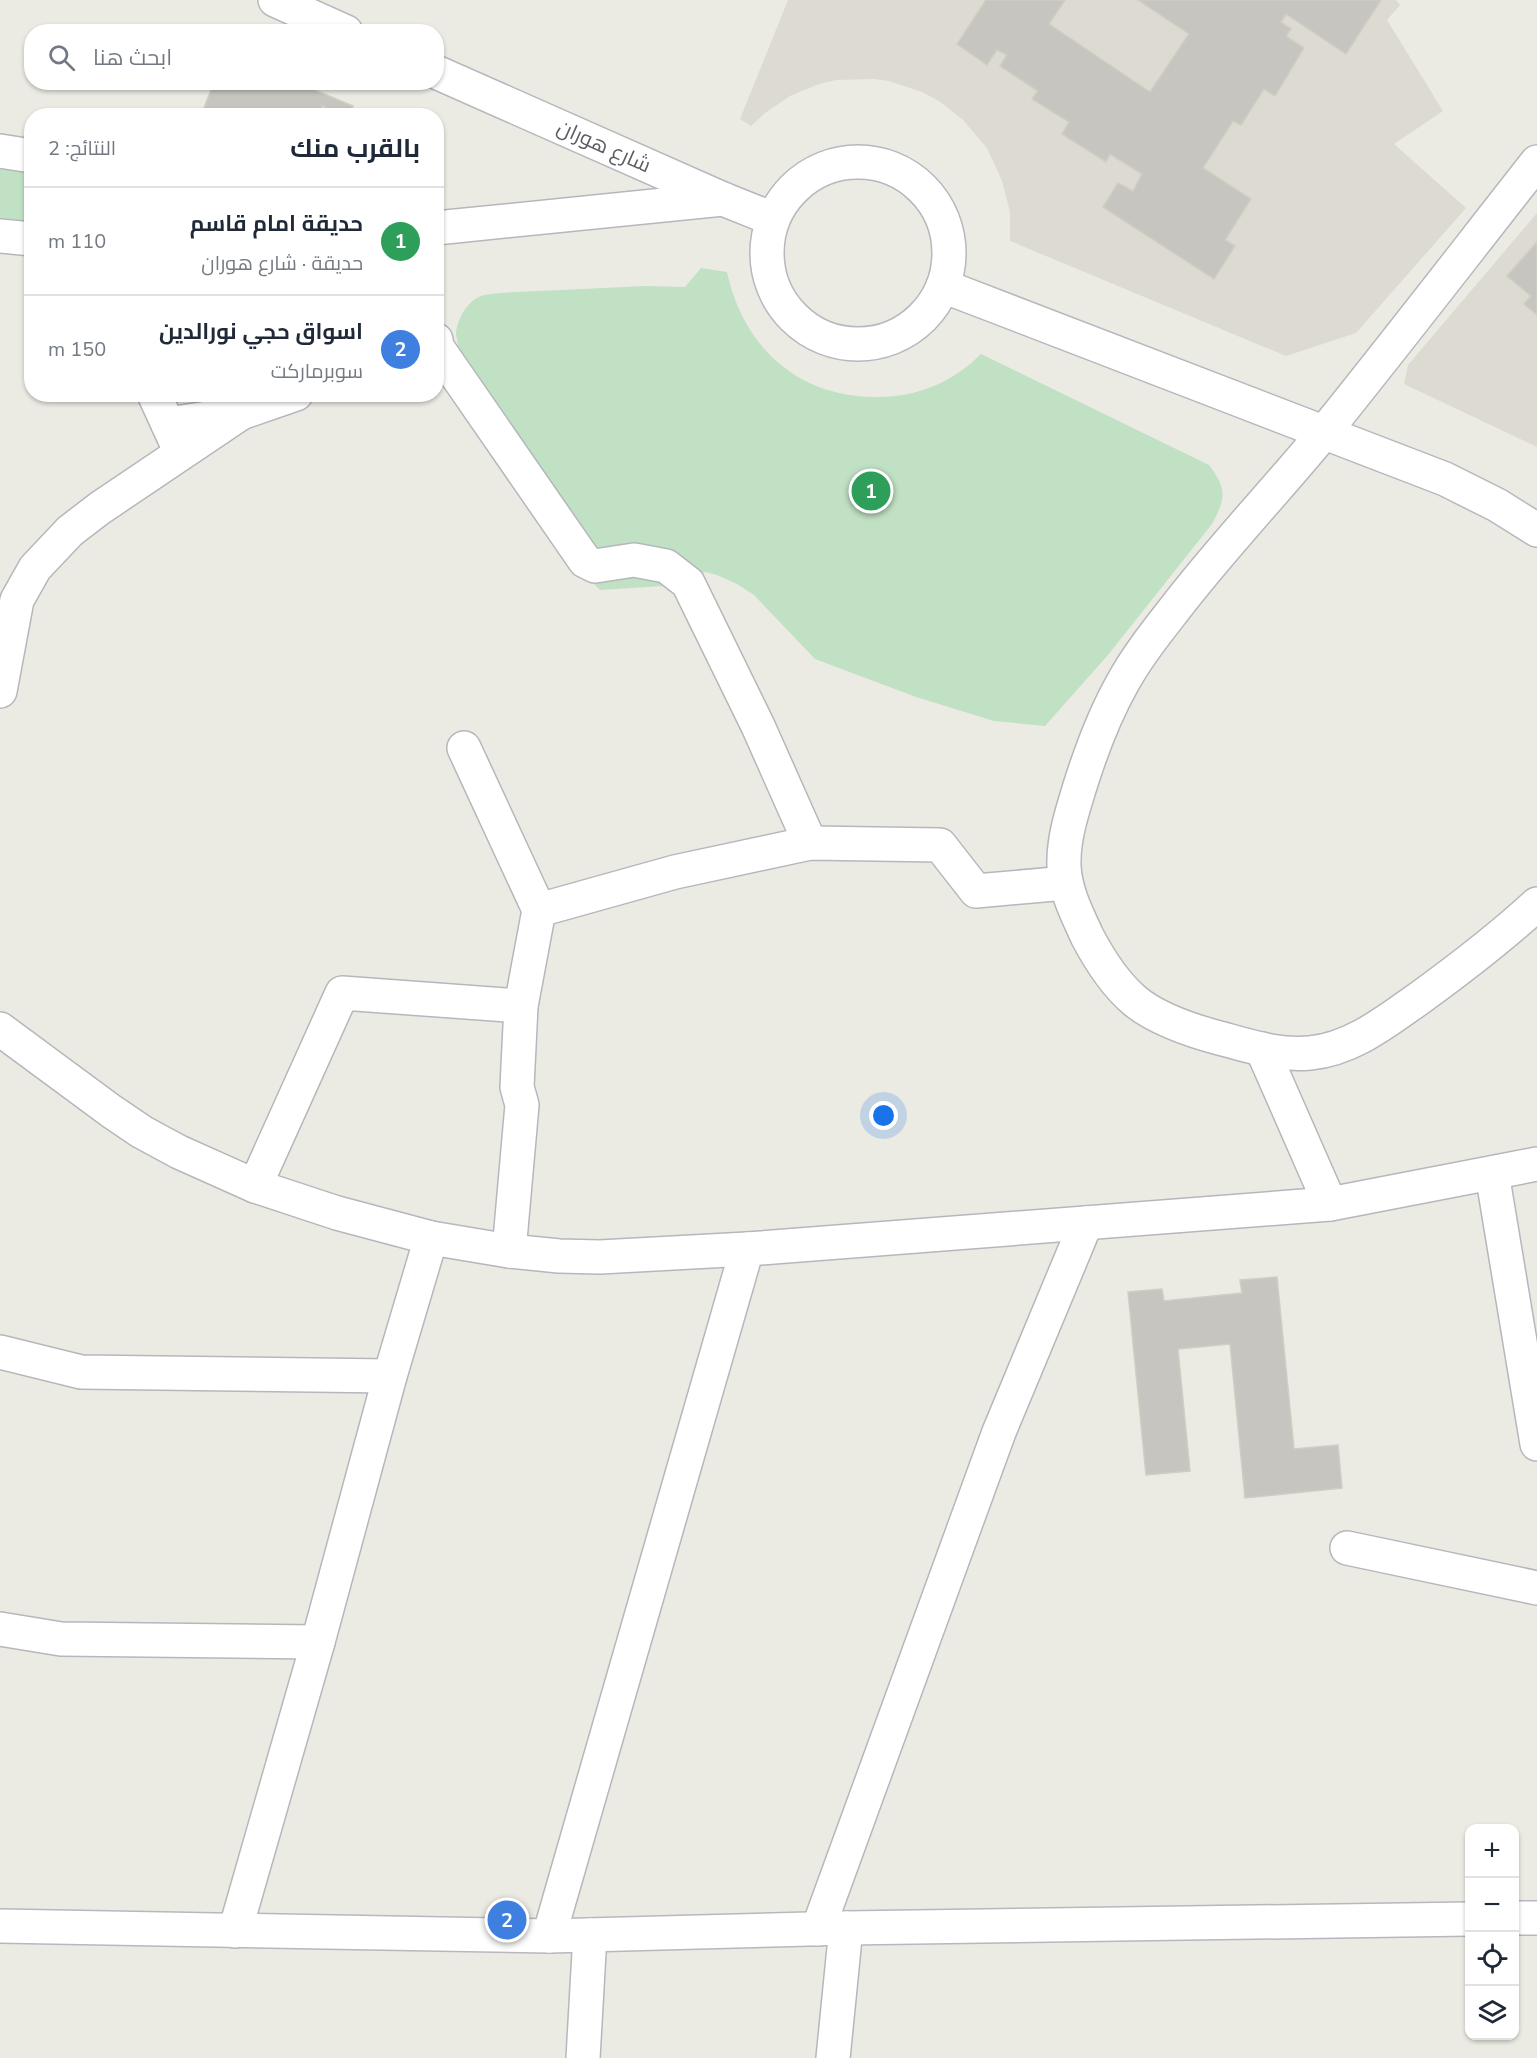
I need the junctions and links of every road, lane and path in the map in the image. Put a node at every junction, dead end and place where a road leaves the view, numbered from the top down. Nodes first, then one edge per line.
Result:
1 (275, 0) edge
2 (328, 24) edge
3 (444, 76) edge
4 (0, 151) edge
5 (24, 155) edge
6 (1537, 162) edge
7 (723, 199) junction
8 (773, 219) junction
9 (444, 227) edge
10 (0, 236) edge
11 (24, 238) edge
12 (943, 286) junction
13 (444, 357) edge
14 (158, 402) edge
15 (273, 402) edge
16 (242, 413) junction
17 (168, 424) junction
18 (1324, 432) junction
19 (182, 455) junction
20 (1537, 530) edge
21 (0, 692) edge
22 (464, 748) dead end
23 (810, 843) junction
24 (1066, 883) junction
25 (1537, 904) edge
26 (539, 910) junction
27 (521, 1006) junction
28 (0, 1029) edge
29 (1262, 1049) junction
30 (1537, 1164) edge
31 (1492, 1173) junction
32 (255, 1186) junction
33 (1330, 1204) junction
34 (1086, 1223) junction
35 (431, 1238) junction
36 (747, 1249) junction
37 (509, 1251) junction
38 (0, 1352) edge
39 (390, 1376) junction
40 (1537, 1444) edge
41 (1347, 1548) dead end
42 (1537, 1588) edge
43 (0, 1629) edge
44 (318, 1642) junction
45 (1519, 1918) edge
46 (1537, 1918) edge
47 (1465, 1919) edge
48 (0, 1926) edge
49 (832, 1929) junction
50 (235, 1931) junction
51 (590, 1935) junction
52 (549, 1936) junction
53 (583, 2058) edge
54 (833, 2058) edge

1 - 2 street
3 - 7 street, شارع هوران
4 - 5 street
6 - 18 street
7 - 8 street, شارع هوران
7 - 9 street
8 - 12 street
8 - 12 street
10 - 11 street
12 - 18 street
13 - 23 street
14 - 17 street
15 - 16 street
16 - 17 street
16 - 19 street
17 - 19 street
18 - 20 street
18 - 24 street
19 - 21 street
22 - 26 street
23 - 24 street
23 - 26 street
24 - 29 street
25 - 29 street
26 - 27 street
27 - 32 street
27 - 37 street
28 - 32 street
29 - 33 street
30 - 31 street
31 - 33 street
31 - 40 street
32 - 35 street
33 - 34 street
34 - 36 street
34 - 49 street
35 - 37 street
35 - 39 street
36 - 37 street
36 - 52 street
38 - 39 street
39 - 44 street
41 - 42 street
43 - 44 street
44 - 50 street
45 - 46 street
47 - 49 street
48 - 50 street
49 - 51 street
49 - 54 street
50 - 52 street
51 - 52 street
51 - 53 street

